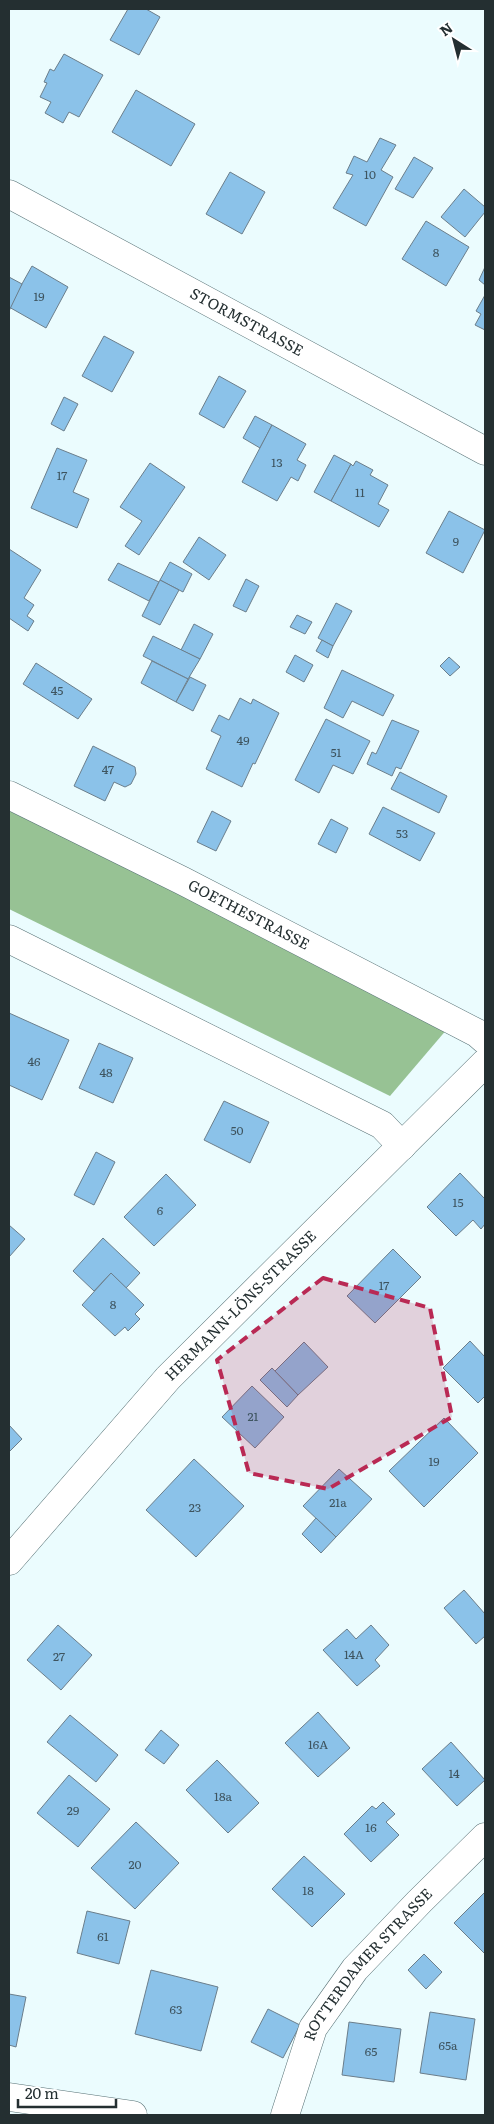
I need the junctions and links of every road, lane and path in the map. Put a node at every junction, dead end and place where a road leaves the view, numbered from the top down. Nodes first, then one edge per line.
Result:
1 (9, 194) edge
2 (485, 452) edge
3 (9, 795) edge
4 (9, 940) edge
5 (485, 1040) edge
6 (485, 1063) edge
7 (402, 1146) junction
8 (9, 1561) edge
9 (485, 1837) edge
10 (9, 2097) edge
11 (133, 2115) edge
12 (285, 2115) edge

1 - 2 street, STORMSTRASSE
3 - 5 street, GOETHESTRASSE
4 - 7 street
6 - 7 street, HERMANN-LÖNS-STRASSE
7 - 8 street, HERMANN-LÖNS-STRASSE
9 - 12 street, ROTTERDAMER STRASSE
10 - 11 street

